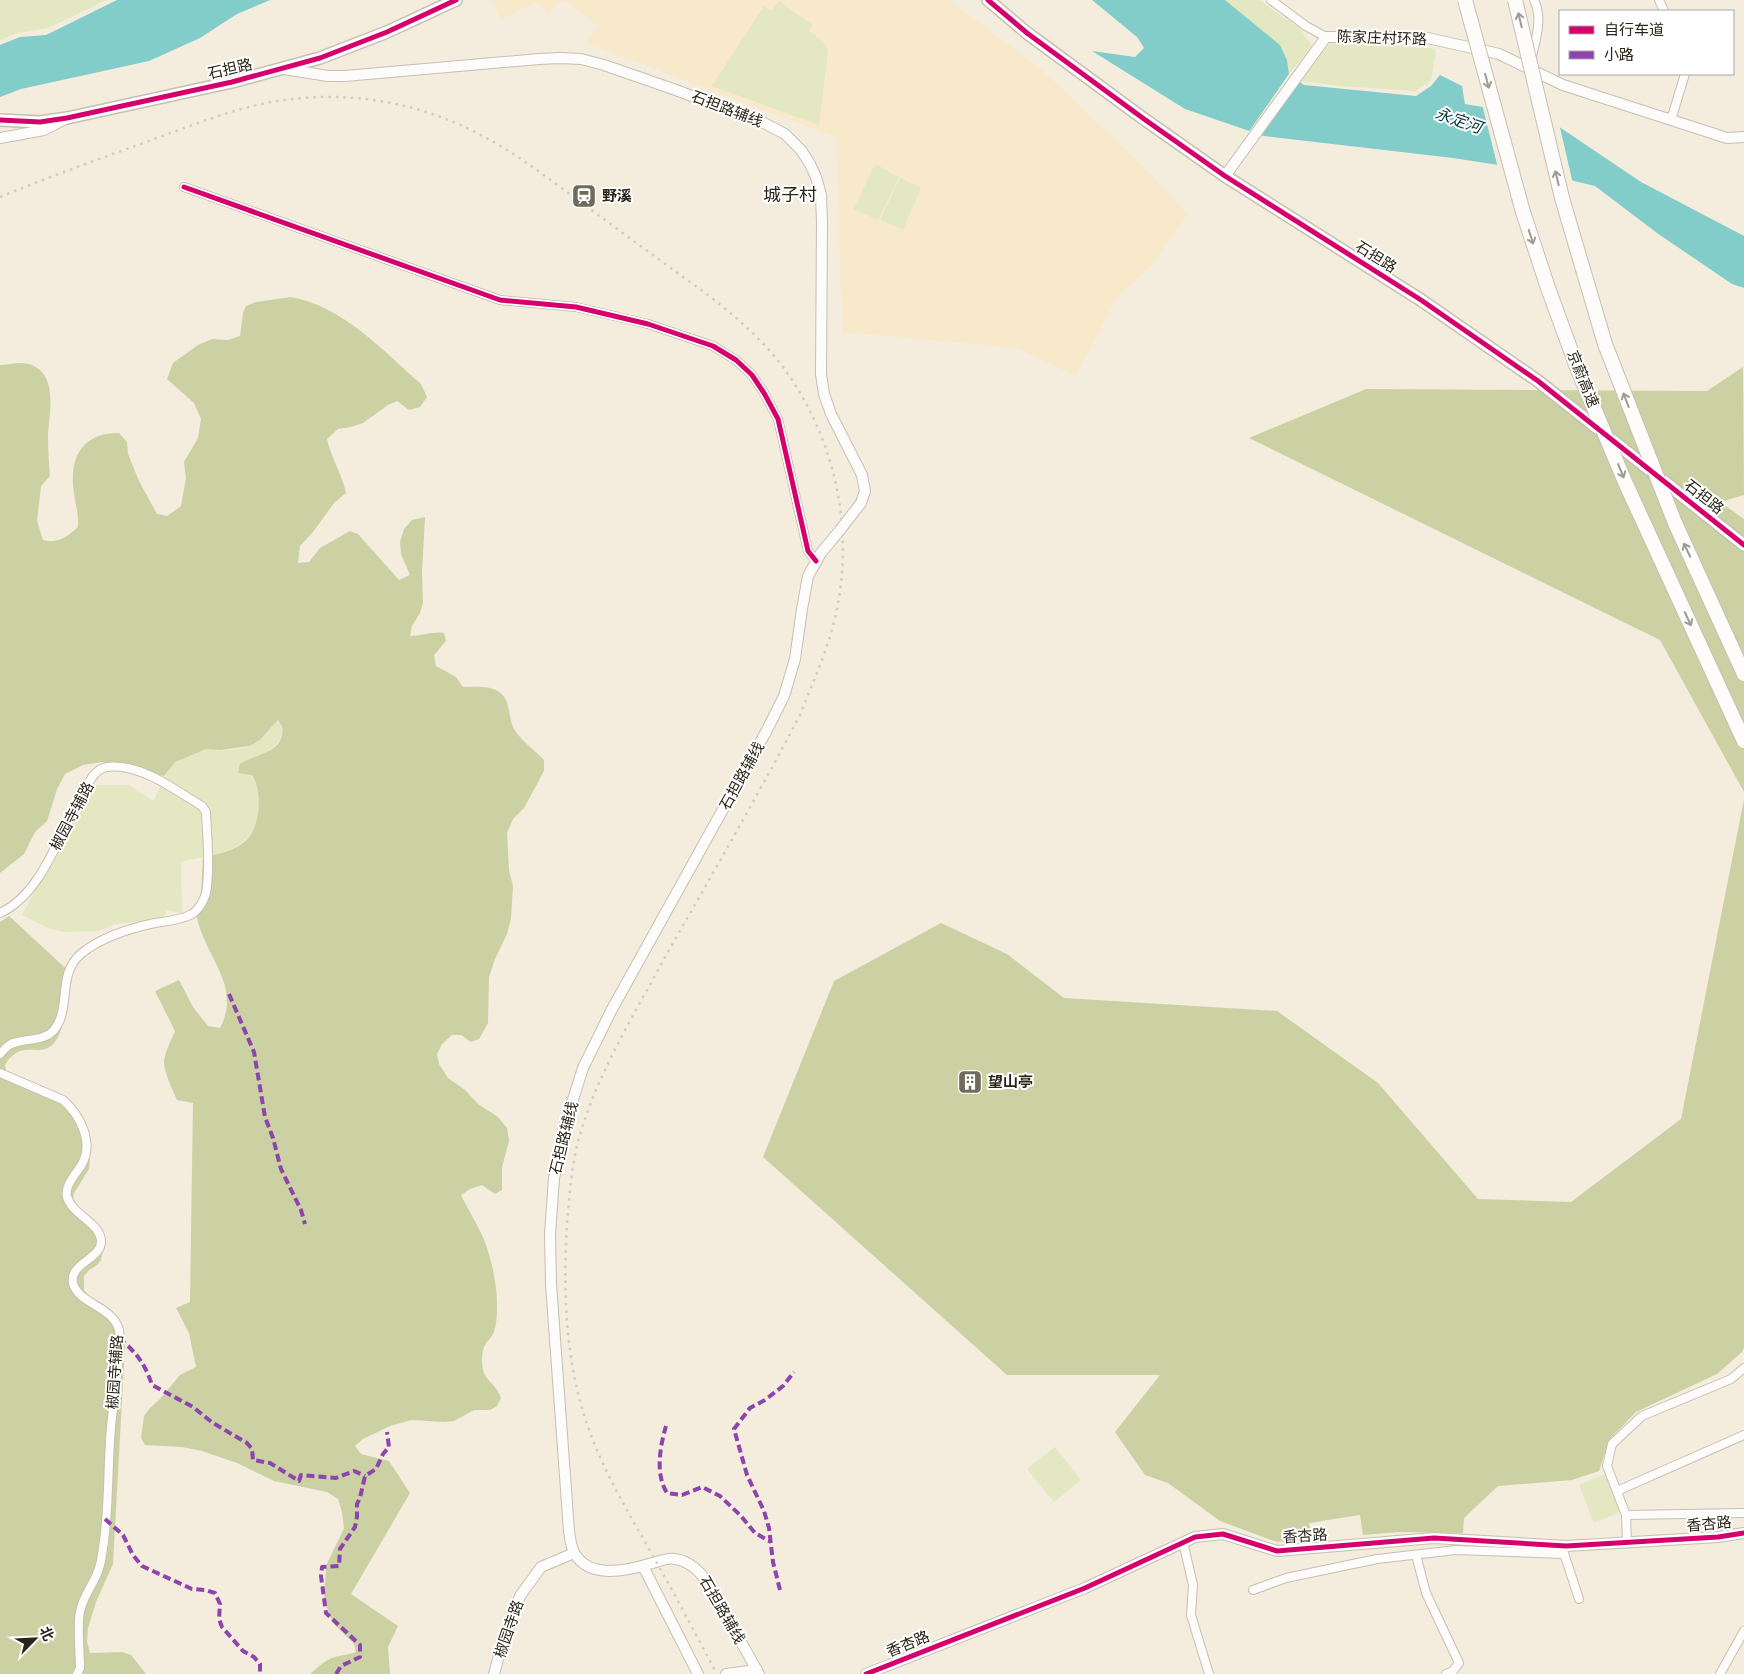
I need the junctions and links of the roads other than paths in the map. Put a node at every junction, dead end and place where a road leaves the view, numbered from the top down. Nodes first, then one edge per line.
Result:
1 (456, 0) edge
2 (988, 0) edge
3 (1271, 0) edge
4 (1466, 0) edge
5 (1515, 0) edge
6 (1534, 0) edge
7 (1326, 37) junction
8 (1528, 68) junction
9 (284, 69) junction
10 (1685, 75) edge
11 (67, 118) junction
12 (0, 120) edge
13 (1671, 120) junction
14 (1744, 137) edge
15 (0, 138) edge
16 (1225, 176) junction
17 (184, 187) dead end
18 (1744, 545) edge
19 (816, 562) junction
20 (1744, 674) edge
21 (1744, 741) edge
22 (0, 914) edge
23 (0, 1054) edge
24 (0, 1073) edge
25 (1744, 1368) edge
26 (1744, 1435) edge
27 (1617, 1491) junction
28 (1744, 1513) edge
29 (1626, 1515) junction
30 (1744, 1534) edge
31 (1183, 1542) junction
32 (1627, 1542) junction
33 (1562, 1550) junction
34 (574, 1553) junction
35 (1416, 1555) junction
36 (643, 1566) junction
37 (1253, 1590) dead end
38 (1579, 1599) dead end
39 (1744, 1631) edge
40 (758, 1672) edge
41 (77, 1674) edge
42 (494, 1674) edge
43 (698, 1674) edge
44 (726, 1674) edge
45 (866, 1674) edge
46 (1209, 1674) edge
47 (1446, 1674) edge
48 (1720, 1674) edge

1 - 9 main road, 石担路
2 - 16 main road, 石担路
3 - 7 street
4 -> 21 highway, 京蔚高速, bridge
20 -> 5 highway, bridge
6 - 8 street
7 - 8 main road, 陈家庄村环路
7 - 16 main road, 陈家庄村环路
8 - 13 main road, 陈家庄村环路
9 - 11 main road, 石担路
9 - 19 main road, 石担路辅线, bridge
10 - 13 street
11 - 12 main road, 石担路
11 - 15 main road
13 - 14 main road, 陈家庄村环路
16 - 18 main road, 石担路
17 - 19 street
19 - 34 main road, 石担路辅线
22 - 23 street, 椒园寺辅路
24 - 41 street, 椒园寺辅路
25 - 27 street
26 - 27 street
27 - 29 street
28 - 29 street
29 - 32 street
30 - 32 main road, 香杏路
31 - 33 main road, 香杏路
31 - 45 main road, 香杏路
31 - 46 street
32 - 33 main road, 香杏路
33 - 35 street
33 - 38 street
34 - 36 main road, 石担路辅线
34 - 42 main road, 椒园寺路
35 - 37 street
35 - 47 street
36 - 40 main road, 石担路辅线
36 - 43 main road
39 - 48 street
40 - 44 main road

